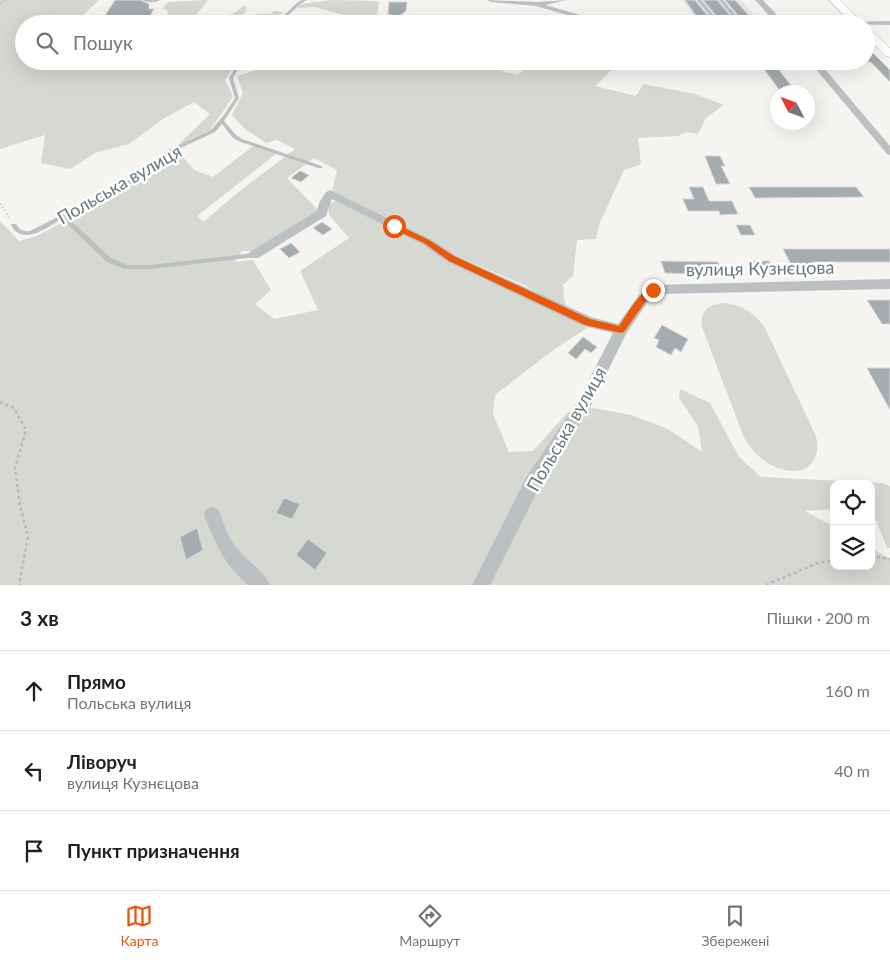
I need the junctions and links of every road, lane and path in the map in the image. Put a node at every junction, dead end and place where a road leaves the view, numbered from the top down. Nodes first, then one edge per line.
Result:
1 (7, 0) edge
2 (146, 0) edge
3 (156, 0) edge
4 (305, 0) edge
5 (491, 0) edge
6 (563, 0) edge
7 (700, 0) edge
8 (721, 0) edge
9 (759, 0) edge
10 (834, 0) edge
11 (0, 3) edge
12 (538, 4) junction
13 (286, 15) edge
14 (573, 15) edge
15 (712, 15) edge
16 (734, 15) edge
17 (773, 15) edge
18 (850, 15) edge
19 (890, 23) edge
20 (875, 25) edge
21 (875, 40) edge
22 (890, 54) edge
23 (236, 70) edge
24 (821, 70) edge
25 (222, 120) junction
26 (890, 152) edge
27 (320, 167) dead end
28 (0, 203) edge
29 (63, 217) junction
30 (14, 225) joint
31 (254, 255) joint
32 (890, 284) edge
33 (621, 330) junction
34 (0, 402) edge
35 (212, 515) dead end
36 (875, 557) edge
37 (890, 559) edge
38 (830, 561) edge
39 (19, 585) edge
40 (261, 585) edge
41 (481, 585) edge
42 (766, 585) edge

1 - 11 path
2 - 3 street
4 - 13 lane
5 - 12 street
6 - 12 street
7 - 15 lane
8 - 16 lane
9 - 17 street
10 - 18 street
12 - 14 street
19 - 20 street
21 - 22 street
23 - 25 lane, Польська вулиця
24 - 26 street
25 - 27 lane
25 - 29 lane, Польська вулиця
28 - 30 path
29 - 30 lane, Польська вулиця
29 - 31 lane
31 - 33 street
32 - 33 street, вулиця Кузнєцова
33 - 41 street, Польська вулиця
34 - 39 path
35 - 40 street
36 - 37 path
38 - 42 path

